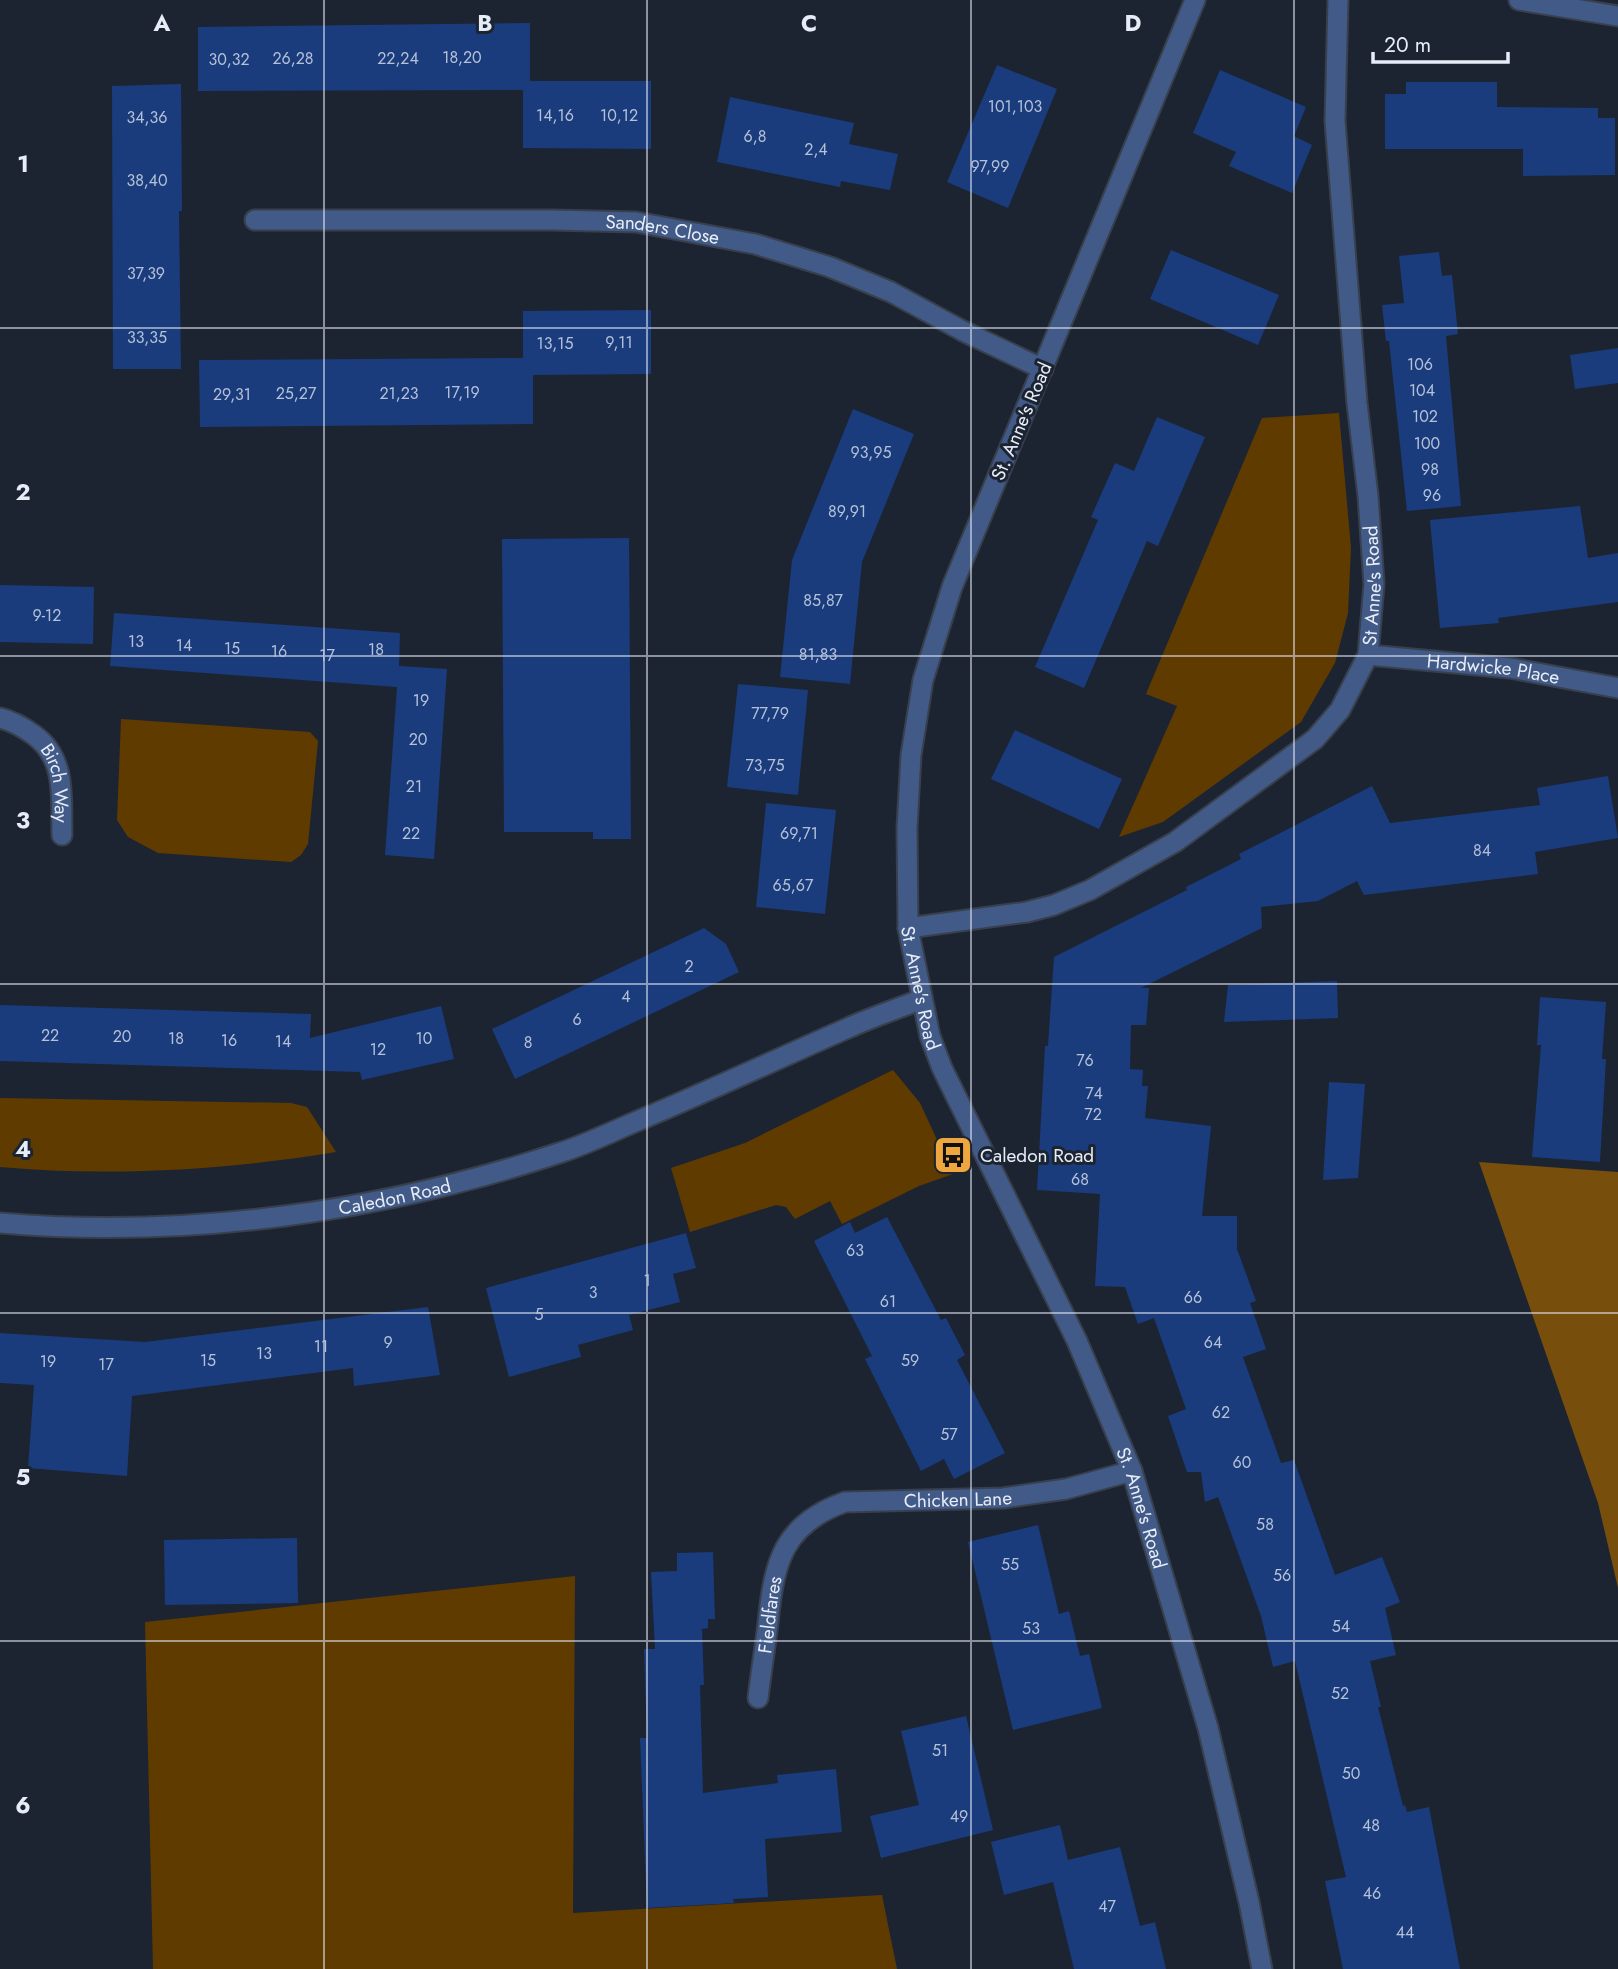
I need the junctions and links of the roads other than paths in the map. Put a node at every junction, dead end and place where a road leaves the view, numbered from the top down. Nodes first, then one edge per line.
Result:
1 (1195, 0) edge
2 (1338, 0) edge
3 (1519, 0) edge
4 (1618, 16) edge
5 (255, 220) dead end
6 (1043, 369) junction
7 (1368, 656) junction
8 (1618, 688) edge
9 (0, 718) edge
10 (62, 835) dead end
11 (908, 928) junction
12 (922, 999) junction
13 (0, 1223) edge
14 (1132, 1471) junction
15 (791, 1536) joint
16 (758, 1698) dead end
17 (1262, 1969) edge

1 - 6 street, St. Anne's Road
2 - 7 street, St Anne's Road
3 - 4 street
5 - 6 street, Sanders Close
6 - 11 street, St. Anne's Road
7 - 8 street, Hardwicke Place
7 - 11 street, St Anne's Road
9 - 10 street, Birch Way
11 - 12 street, St. Anne's Road
12 - 13 street, Caledon Road
12 - 14 street, St. Anne's Road
14 - 15 street, Chicken Lane
14 - 17 street, St. Anne's Road
15 - 16 street, Fieldfares

